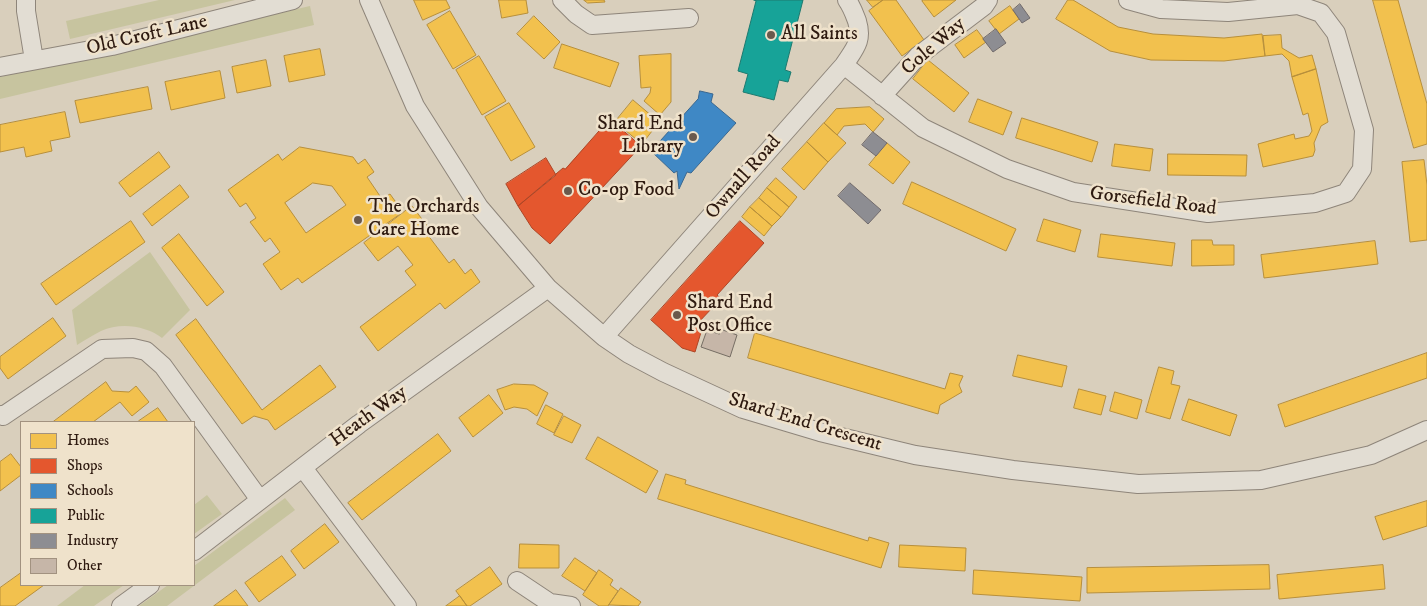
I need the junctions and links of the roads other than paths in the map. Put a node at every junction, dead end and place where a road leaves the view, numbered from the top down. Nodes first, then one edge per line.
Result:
1 (26, 0) edge
2 (292, 0) edge
3 (369, 0) edge
4 (562, 0) edge
5 (988, 0) edge
6 (1128, 0) edge
7 (849, 4) edge
8 (688, 18) dead end
9 (34, 60) junction
10 (844, 65) junction
11 (0, 67) edge
12 (882, 96) junction
13 (548, 288) junction
14 (604, 338) junction
15 (0, 415) edge
16 (1427, 430) edge
17 (303, 468) junction
18 (260, 500) junction
19 (195, 550) edge
20 (517, 581) dead end
21 (149, 586) edge
22 (121, 606) edge
23 (407, 606) edge
24 (571, 606) edge

1 - 9 street
2 - 9 street, Old Croft Lane
3 - 13 street, Shard End Crescent
4 - 8 street
5 - 12 street, Cole Way
6 - 12 street, Gorsefield Road
7 - 10 street, Ownall Road
9 - 11 street, Old Croft Lane
10 - 12 street, Gorsefield Road
10 - 14 street, Ownall Road
13 - 14 street, Shard End Crescent
13 - 17 street, Heath Way
14 - 16 street, Shard End Crescent
15 - 18 street
17 - 18 street, Heath Way
17 - 23 street
18 - 19 street, Heath Way
20 - 24 street
21 - 22 street

